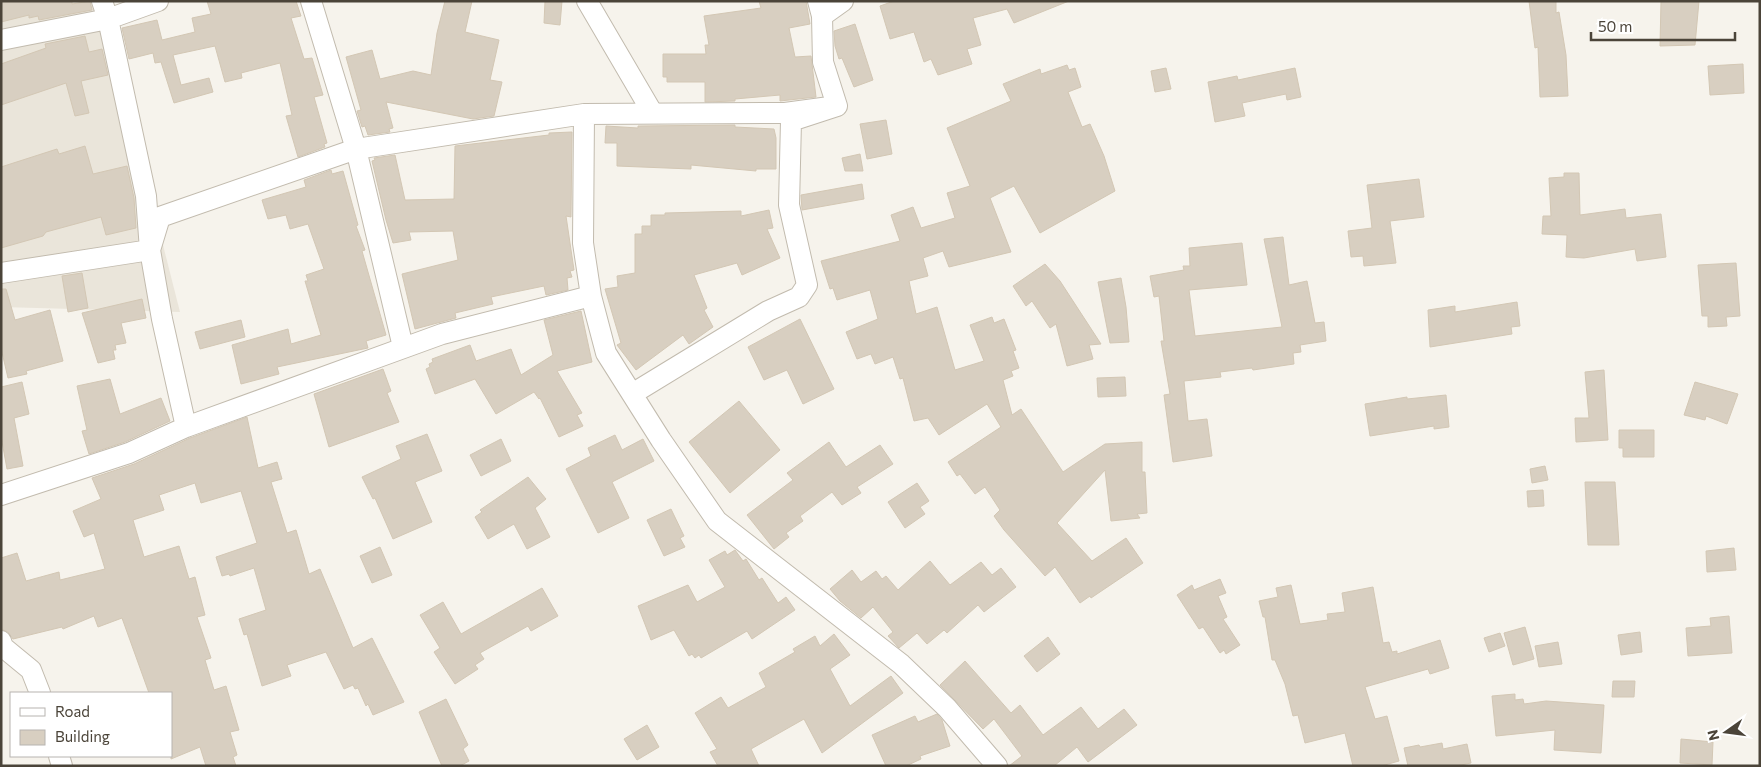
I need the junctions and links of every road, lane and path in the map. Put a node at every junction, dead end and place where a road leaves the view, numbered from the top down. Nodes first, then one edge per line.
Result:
1 (158, 1) edge
2 (311, 1) edge
3 (587, 1) edge
4 (843, 1) edge
5 (820, 9) edge
6 (105, 10) edge
7 (1, 40) edge
8 (837, 106) junction
9 (652, 112) junction
10 (584, 114) junction
11 (356, 149) junction
12 (150, 250) junction
13 (1, 273) edge
14 (591, 296) junction
15 (403, 347) junction
16 (632, 394) junction
17 (186, 427) junction
18 (1, 495) edge
19 (1, 640) edge
20 (40, 692) edge
21 (998, 766) edge

1 - 6 street
2 - 11 street
3 - 9 street
4 - 5 street
5 - 8 street
6 - 7 street
6 - 12 street
8 - 9 street
8 - 16 street
9 - 10 street
10 - 11 street
10 - 14 street
11 - 12 street
11 - 15 street
12 - 13 street
12 - 17 street
14 - 15 street
14 - 16 street
15 - 17 street
16 - 21 street
17 - 18 street
19 - 20 street

